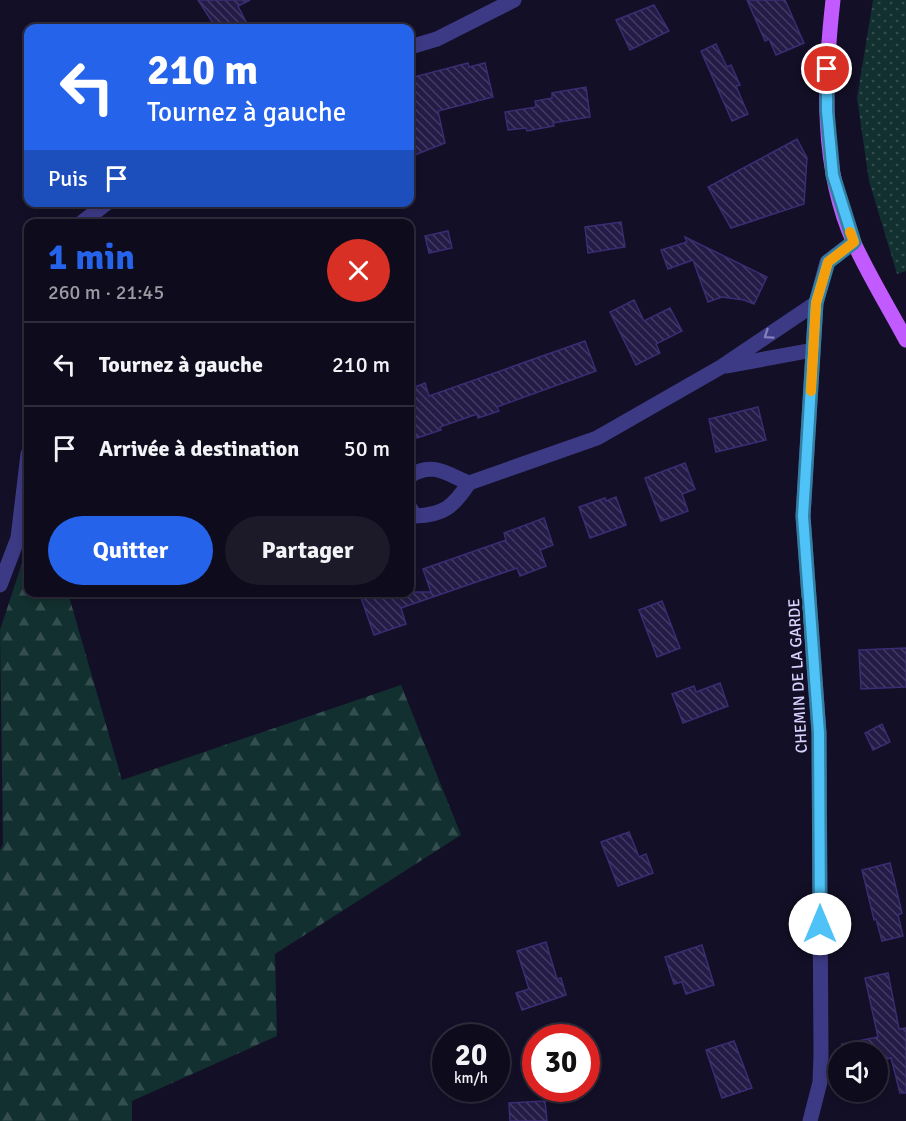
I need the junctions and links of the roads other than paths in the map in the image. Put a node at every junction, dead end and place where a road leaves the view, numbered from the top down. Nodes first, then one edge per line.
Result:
1 (514, 0) edge
2 (833, 0) edge
3 (414, 46) edge
4 (102, 207) edge
5 (86, 219) edge
6 (854, 242) junction
7 (816, 303) junction
8 (906, 340) edge
9 (813, 350) junction
10 (721, 367) junction
11 (414, 473) edge
12 (469, 483) junction
13 (24, 488) edge
14 (414, 514) edge
15 (0, 585) edge
16 (810, 1121) edge

1 - 3 street
2 - 6 main road
4 - 5 street
6 - 7 street, CHEMIN DE LA GARDE
6 - 8 main road
7 - 9 street, CHEMIN DE LA GARDE
7 -> 10 street
9 - 10 street
9 - 16 street, CHEMIN DE LA GARDE
10 - 12 street
11 - 12 street
12 - 14 street
13 - 15 street

